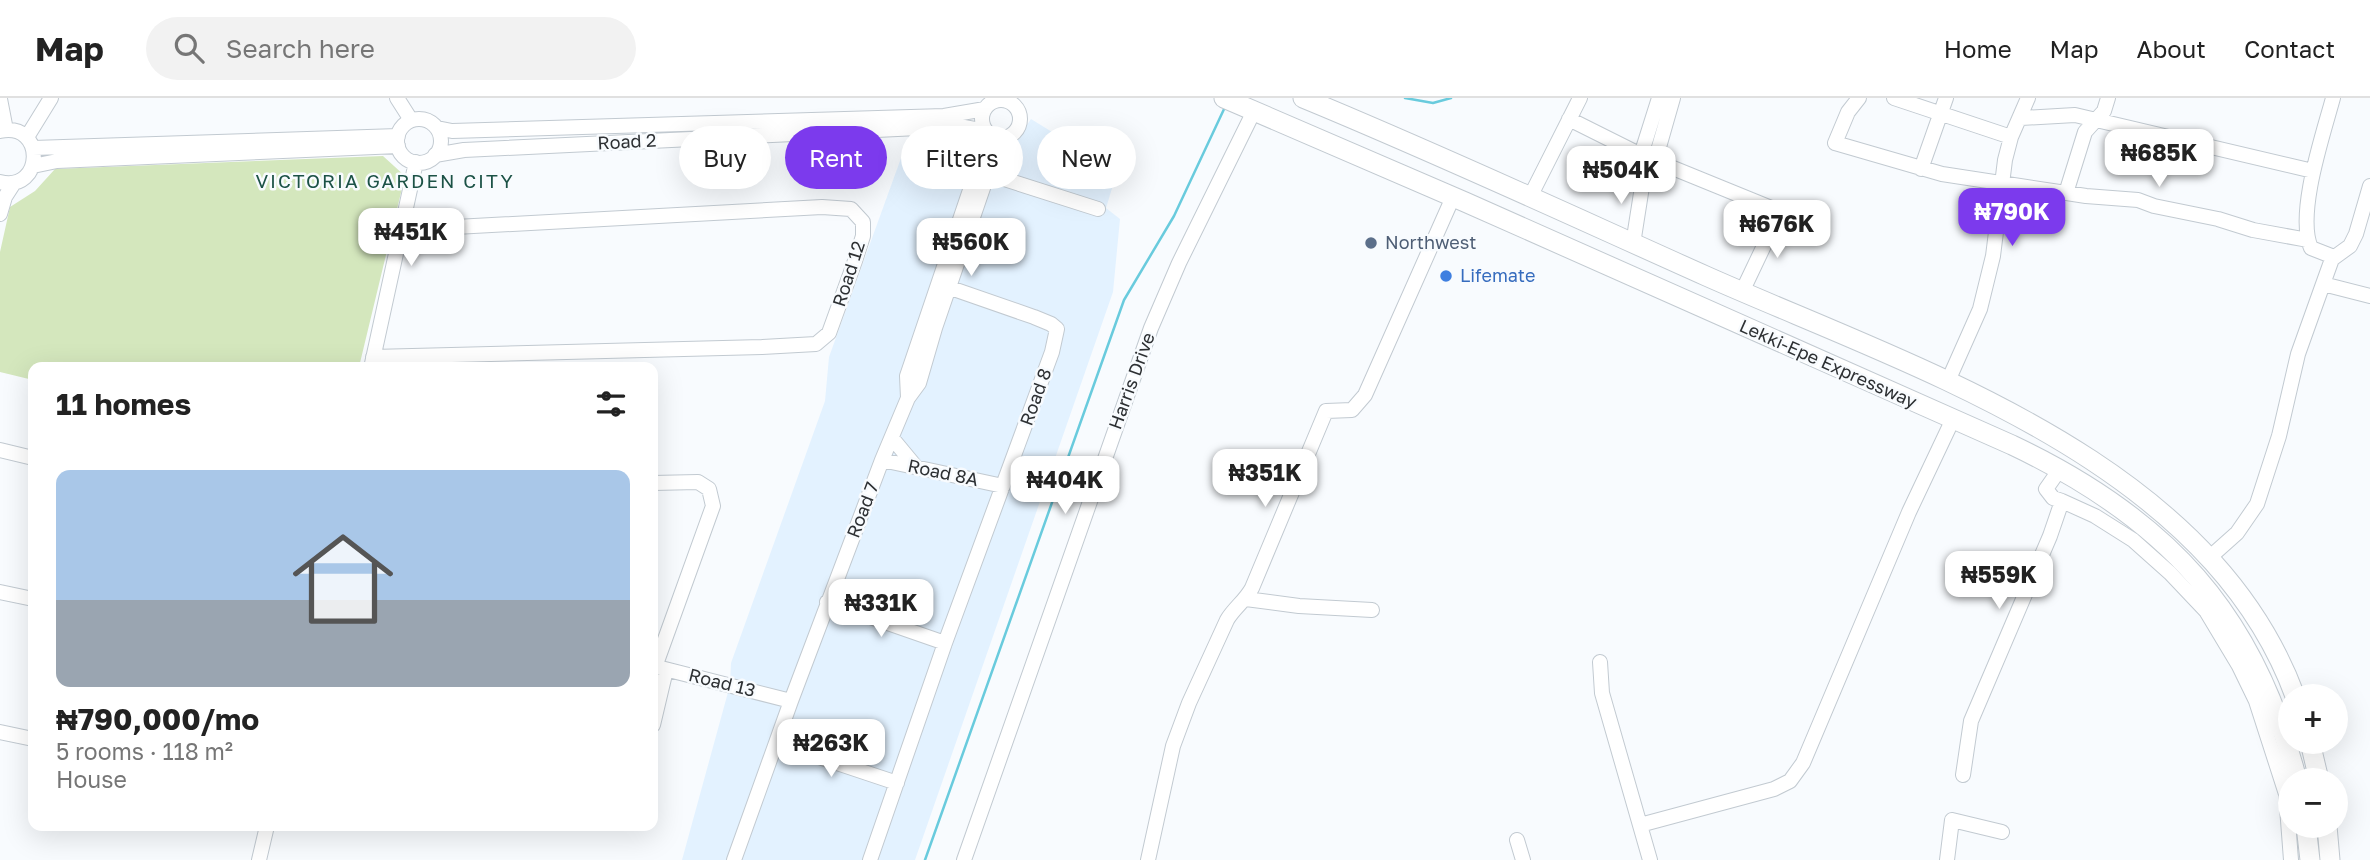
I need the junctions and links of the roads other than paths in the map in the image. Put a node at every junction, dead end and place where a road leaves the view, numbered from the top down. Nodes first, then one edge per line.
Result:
1 (51, 98) edge
2 (397, 98) edge
3 (1303, 98) edge
4 (1580, 98) edge
5 (1659, 98) edge
6 (1673, 98) edge
7 (1859, 98) edge
8 (1895, 98) edge
9 (1946, 98) edge
10 (2028, 98) edge
11 (2108, 98) edge
12 (2333, 98) edge
13 (0, 99) edge
14 (994, 102) edge
15 (1016, 102) edge
16 (1239, 105) edge
17 (1939, 114) junction
18 (2021, 118) junction
19 (1569, 119) junction
20 (411, 120) junction
21 (2097, 121) junction
22 (984, 126) edge
23 (1019, 126) edge
24 (437, 128) junction
25 (901, 129) edge
26 (3, 130) edge
27 (2011, 137) junction
28 (398, 141) junction
29 (30, 143) junction
30 (185, 150) junction
31 (435, 155) junction
32 (1648, 158) junction
33 (416, 162) junction
34 (33, 166) junction
35 (1921, 169) junction
36 (2313, 171) junction
37 (7, 183) edge
38 (1023, 185) edge
39 (2003, 185) junction
40 (2370, 186) edge
41 (977, 189) edge
42 (2066, 192) junction
43 (1454, 197) junction
44 (1530, 197) junction
45 (1098, 209) dead end
46 (1780, 212) junction
47 (0, 214) edge
48 (1801, 225) dead end
49 (401, 230) junction
50 (2308, 240) junction
51 (1633, 243) junction
52 (2334, 257) junction
53 (2323, 284) junction
54 (944, 286) junction
55 (1742, 292) junction
56 (2370, 296) edge
57 (372, 362) edge
58 (397, 362) edge
59 (1948, 381) junction
60 (1953, 419) junction
61 (2046, 434) junction
62 (892, 439) junction
63 (0, 450) edge
64 (2035, 456) junction
65 (28, 457) edge
66 (882, 460) junction
67 (916, 467) junction
68 (2060, 469) junction
69 (658, 482) edge
70 (1003, 486) junction
71 (2062, 501) junction
72 (2209, 558) junction
73 (0, 592) edge
74 (28, 598) edge
75 (1246, 599) junction
76 (827, 603) junction
77 (1372, 610) dead end
78 (945, 643) junction
79 (1600, 662) dead end
80 (658, 668) edge
81 (2289, 684) edge
82 (791, 701) junction
83 (0, 732) edge
84 (28, 738) edge
85 (777, 743) junction
86 (2294, 768) edge
87 (1963, 775) dead end
88 (897, 783) junction
89 (1640, 825) junction
90 (266, 831) edge
91 (2002, 832) dead end
92 (2307, 838) edge
93 (2328, 838) edge
94 (1517, 840) dead end
95 (259, 860) edge
96 (734, 860) edge
97 (870, 860) edge
98 (964, 860) edge
99 (1148, 860) edge
100 (1523, 860) edge
101 (1650, 860) edge
102 (1947, 860) edge
103 (2291, 860) edge
104 (2310, 860) edge
105 (2330, 860) edge

1 - 29 street
2 - 20 street
3 - 44 highway, Lekki-Epe Expressway
4 - 19 street
5 - 32 street
6 - 32 street
7 - 35 street
8 - 17 street
9 - 17 street
10 - 18 street
11 - 21 street
12 - 36 street
13 - 26 street
14 - 15 street
14 - 22 street
14 - 24 street, Road 2
15 - 23 street
16 - 43 highway, Lekki-Epe Expressway
16 - 98 street, Harris Drive
17 - 27 street
17 - 35 street
18 - 21 street
18 - 27 street
19 - 32 street
19 - 44 street
20 - 24 street
20 - 28 street
21 - 36 street
21 - 42 street
24 - 31 street
25 - 31 street, Road 2
26 - 29 street
27 - 39 street
28 - 30 street
28 - 33 street
29 - 30 street
29 - 34 street
30 - 34 street
31 - 33 street
32 - 46 street
32 - 51 street
33 - 49 street
34 - 37 street
35 - 39 street
36 - 50 street
37 - 47 street
38 - 45 street
39 - 42 street
39 - 59 street
40 - 52 street
41 - 54 street, Road 7
42 - 50 street
43 - 60 highway, Lekki-Epe Expressway
43 - 75 street
44 - 51 highway, Lekki-Epe Expressway
46 - 48 street
46 - 55 street
49 - 57 street
49 - 58 street, Road 12
50 - 52 street
51 - 55 highway, Lekki-Epe Expressway
52 - 53 street
53 - 56 street
53 - 72 street
54 - 62 street, Road 7
54 - 70 street, Road 8
55 - 59 highway, Lekki-Epe Expressway
59 - 61 highway, Lekki-Epe Expressway
60 - 64 highway, Lekki-Epe Expressway
60 - 89 street
61 - 64 highway
61 - 72 highway, Lekki-Epe Expressway
62 - 66 street, Road 7
62 - 67 street
63 - 65 street
64 - 68 highway, Lekki-Epe Expressway
66 - 67 street, Road 8A
66 - 76 street, Road 7
67 - 70 street, Road 8A
68 - 71 street
68 - 86 highway, Lekki-Epe Expressway
69 - 80 street
70 - 78 street, Road 8
71 - 87 street
71 - 103 street
72 - 81 highway, Lekki-Epe Expressway
73 - 74 street
75 - 77 street
75 - 99 street
76 - 78 street
76 - 82 street, Road 7
78 - 88 street, Road 8
79 - 89 street
80 - 82 street, Road 13
82 - 85 street, Road 7
83 - 84 street
85 - 88 street
85 - 96 street, Road 7
88 - 97 street, Road 8
89 - 101 street
90 - 95 street
91 - 102 street
92 - 104 highway
93 - 105 highway
94 - 100 street

